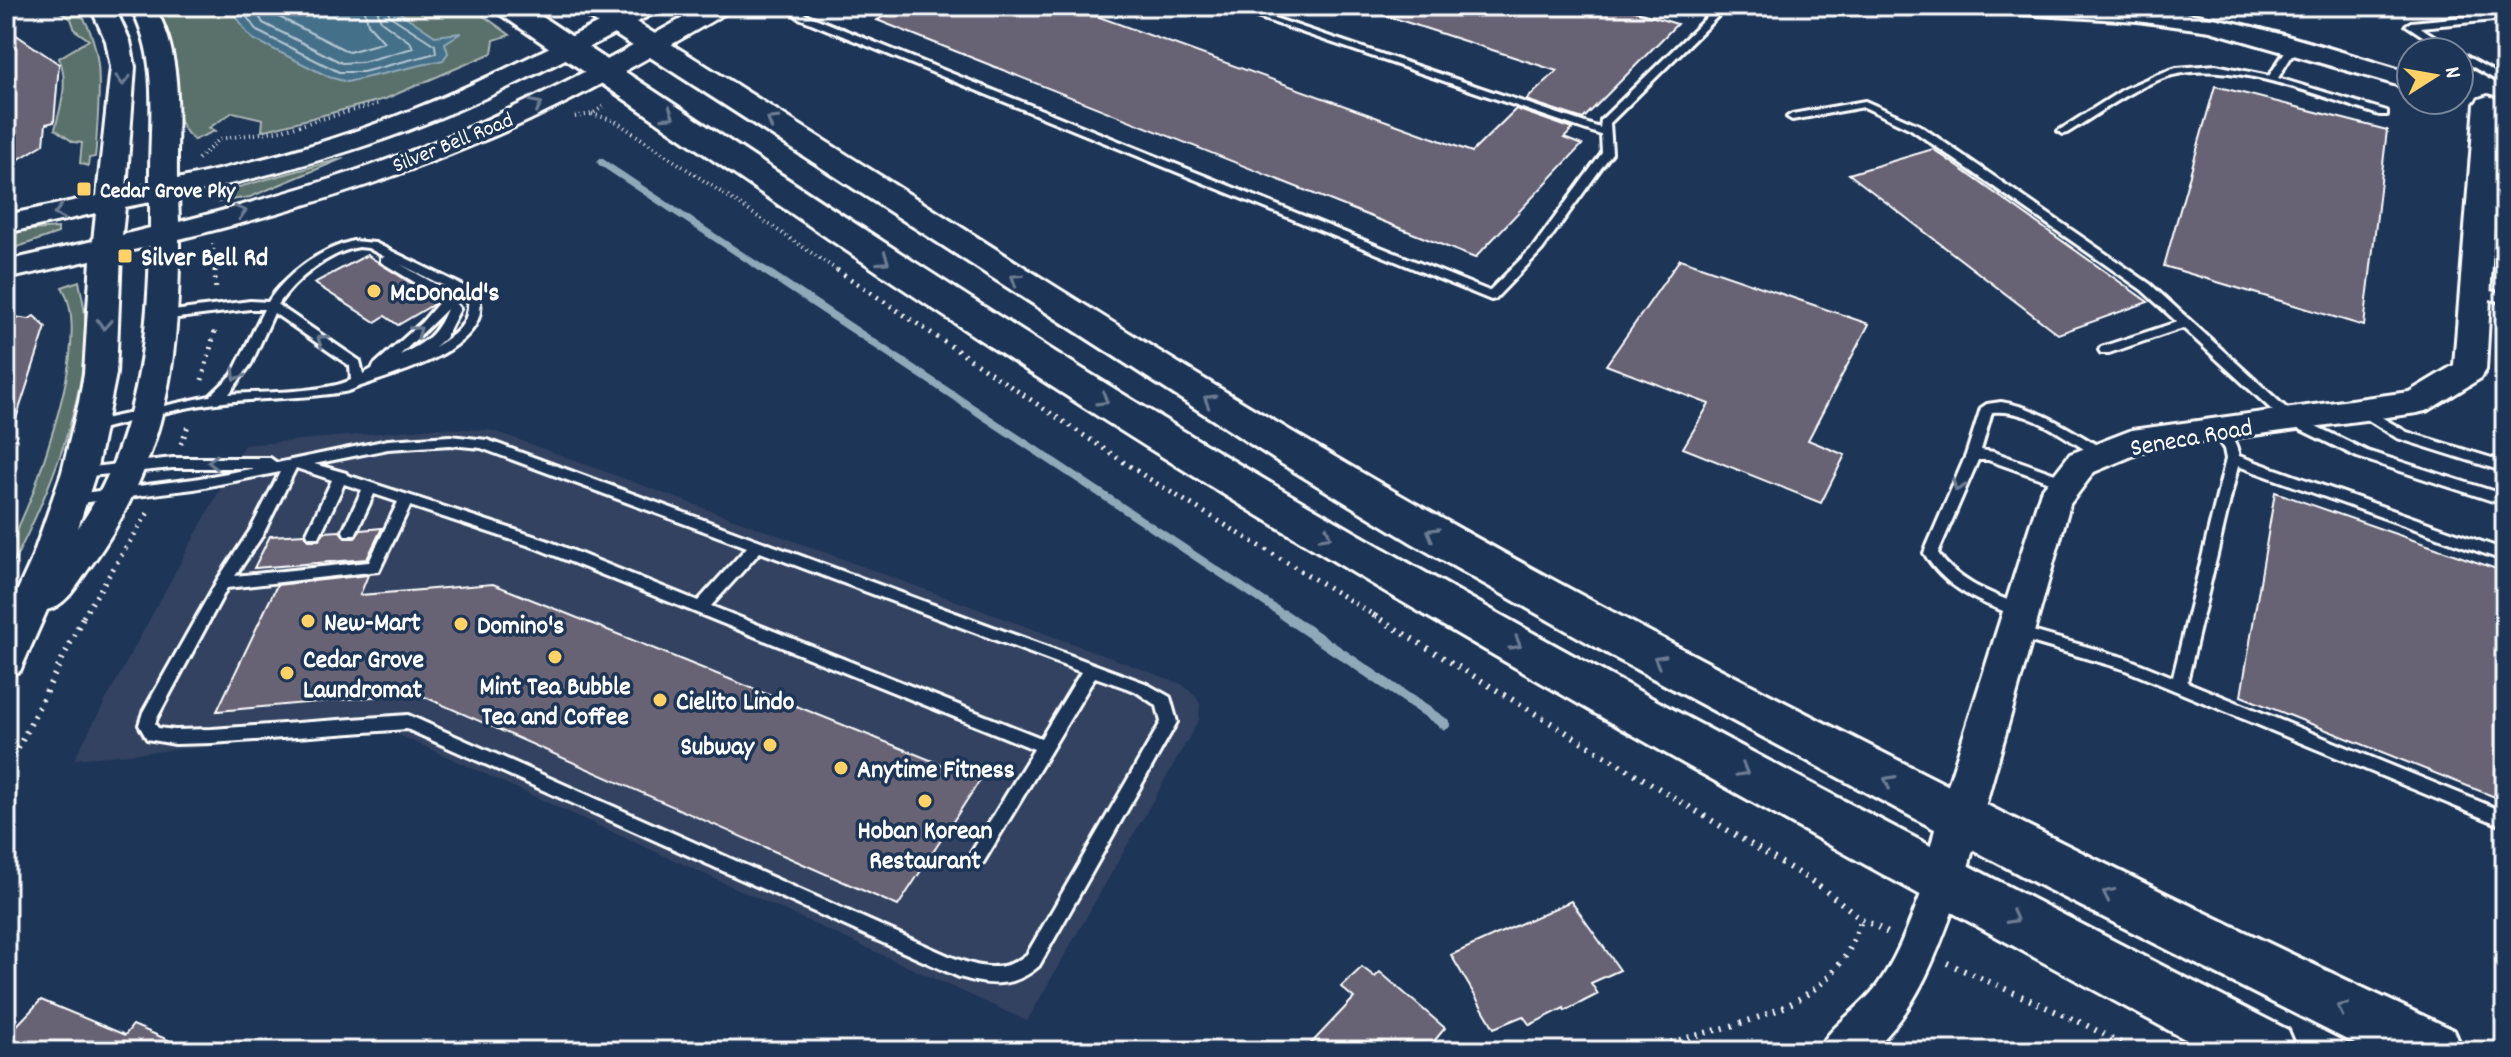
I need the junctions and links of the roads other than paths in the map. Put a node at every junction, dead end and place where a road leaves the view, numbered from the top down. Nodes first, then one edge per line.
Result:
1 (102, 6) edge
2 (142, 6) edge
3 (507, 6) edge
4 (590, 6) edge
5 (650, 6) edge
6 (721, 6) edge
7 (790, 6) edge
8 (1230, 6) edge
9 (1683, 6) edge
10 (1723, 6) edge
11 (2004, 6) edge
12 (1714, 15) junction
13 (2505, 16) edge
14 (616, 23) junction
15 (2429, 36) edge
16 (649, 45) junction
17 (2293, 46) junction
18 (568, 47) junction
19 (604, 71) junction
20 (2395, 76) edge
21 (2475, 77) edge
22 (2272, 79) junction
23 (2489, 97) edge
24 (460, 99) junction
25 (2383, 113) dead end
26 (1792, 117) dead end
27 (163, 130) junction
28 (2063, 131) dead end
29 (1606, 133) junction
30 (164, 189) junction
31 (112, 201) junction
32 (6, 224) edge
33 (165, 232) junction
34 (107, 246) junction
35 (6, 270) edge
36 (2490, 295) edge
37 (444, 297) junction
38 (272, 306) junction
39 (162, 316) junction
40 (2185, 323) junction
41 (2105, 350) dead end
42 (358, 382) junction
43 (214, 399) junction
44 (2362, 410) junction
45 (148, 414) junction
46 (2290, 419) junction
47 (89, 427) junction
48 (2218, 429) junction
49 (1973, 455) junction
50 (2103, 455) junction
51 (2233, 459) junction
52 (291, 464) junction
53 (2505, 467) edge
54 (341, 476) junction
55 (124, 480) junction
56 (2067, 483) junction
57 (74, 485) junction
58 (371, 486) junction
59 (407, 498) junction
60 (2505, 500) edge
61 (350, 531) dead end
62 (314, 533) dead end
63 (758, 544) junction
64 (2505, 556) edge
65 (223, 583) junction
66 (701, 608) junction
67 (2017, 622) junction
68 (11, 640) edge
69 (1091, 669) junction
70 (2179, 685) junction
71 (1044, 746) junction
72 (1959, 817) junction
73 (2505, 820) edge
74 (977, 858) dead end
75 (1944, 882) junction
76 (1838, 1051) edge
77 (2267, 1051) edge
78 (2433, 1051) edge

1 -> 31 street
2 - 27 street
3 - 18 highway
4 - 14 highway
5 - 14 street, Silver Bell Road
6 - 16 street, Silver Bell Road
7 - 29 lane
8 - 29 lane
9 - 12 lane
10 - 12 lane
11 - 17 street
12 - 29 lane
13 - 15 lane
14 - 16 highway
14 - 18 street, Silver Bell Road
16 - 19 street, Silver Bell Road
72 -> 16 highway
17 - 20 street
17 - 22 lane
18 - 19 highway
18 - 24 street, Silver Bell Road
33 -> 19 street, Silver Bell Road
19 -> 75 highway
21 - 23 lane
22 - 25 lane
22 - 28 lane
23 - 36 street, Seneca Road
24 - 27 street
24 - 30 street, Silver Bell Road
26 - 40 lane
27 - 30 street
30 - 31 street, Silver Bell Road
30 - 33 street
31 -> 32 street, Silver Bell Road
31 - 34 street
33 - 34 street, Silver Bell Road
33 - 39 street
34 - 35 street, Silver Bell Road
34 -> 47 street
36 - 44 street, Seneca Road
37 - 38 lane
42 -> 37 lane
37 - 42 lane
38 - 39 lane
42 -> 38 lane
38 - 42 lane
38 -> 43 lane
39 - 45 street
40 - 41 lane
40 - 46 lane
42 - 43 lane
43 - 45 lane
44 - 46 street, Seneca Road
44 - 53 lane
45 - 47 lane
45 - 55 street
46 - 48 street, Seneca Road
46 - 60 lane
47 - 57 street
48 - 50 street, Seneca Road
48 - 51 lane
49 - 50 lane
49 - 56 lane
49 -> 67 lane
50 - 56 street, Seneca Road
51 - 64 lane
51 - 70 lane
52 - 54 lane
52 - 55 lane
52 -> 55 lane
52 - 63 lane
52 - 65 lane
54 - 58 lane
54 - 62 lane
55 - 57 lane
55 - 57 lane
55 - 68 street
56 - 67 street, Seneca Road
57 - 68 street
58 - 59 lane
58 - 61 lane
59 - 65 lane
59 - 66 lane
63 - 66 lane
63 - 69 lane
65 - 69 lane
66 - 71 lane
67 - 70 lane
67 - 72 street, Seneca Road
69 - 71 lane
70 - 73 lane
71 - 74 lane
72 - 75 street, Seneca Road
78 -> 72 highway
75 - 76 street
75 -> 77 highway

